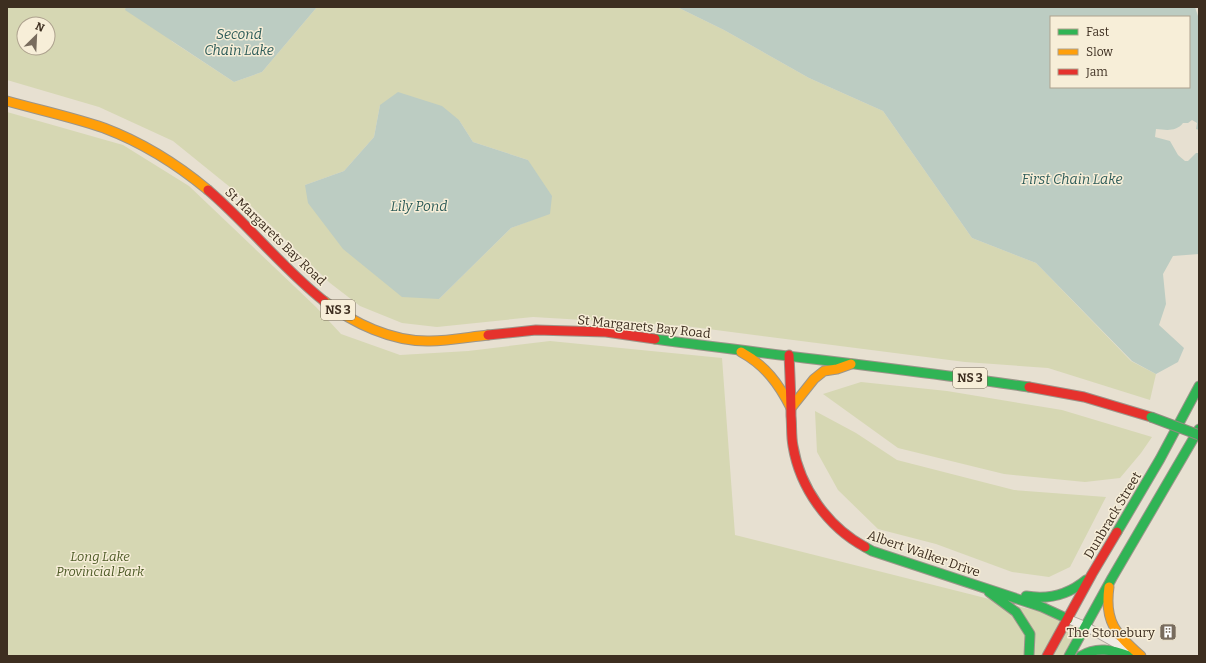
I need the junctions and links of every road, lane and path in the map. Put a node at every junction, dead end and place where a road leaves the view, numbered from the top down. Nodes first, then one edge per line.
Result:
1 (7, 101) edge
2 (730, 349) junction
3 (789, 355) junction
4 (855, 363) junction
5 (1199, 386) edge
6 (792, 408) junction
7 (1199, 429) edge
8 (1199, 435) edge
9 (1092, 574) junction
10 (1112, 578) junction
11 (980, 586) junction
12 (1068, 619) junction
13 (1085, 626) junction
14 (1029, 656) edge
15 (1047, 656) edge
16 (1069, 656) edge
17 (1081, 656) edge
18 (1129, 656) edge
19 (1137, 656) edge
20 (1141, 656) edge

1 - 2 main road, St Margarets Bay Road / NS 3
2 - 3 main road, St Margarets Bay Road / NS 3
2 - 6 main road
3 - 4 main road, St Margarets Bay Road / NS 3
3 - 6 main road, Albert Walker Drive
4 - 6 main road
4 - 8 main road, St Margarets Bay Road / NS 3, bridge
5 - 9 main road, Dunbrack Street
6 - 11 main road, Albert Walker Drive
7 - 10 main road
9 - 11 main road
9 - 12 main road, Dunbrack Street
10 - 13 main road
10 - 20 main road
11 - 12 main road, Albert Walker Drive
11 - 14 main road
12 - 13 street
12 - 15 main road, Dunbrack Street
13 - 16 main road
13 - 19 street
17 - 18 main road

